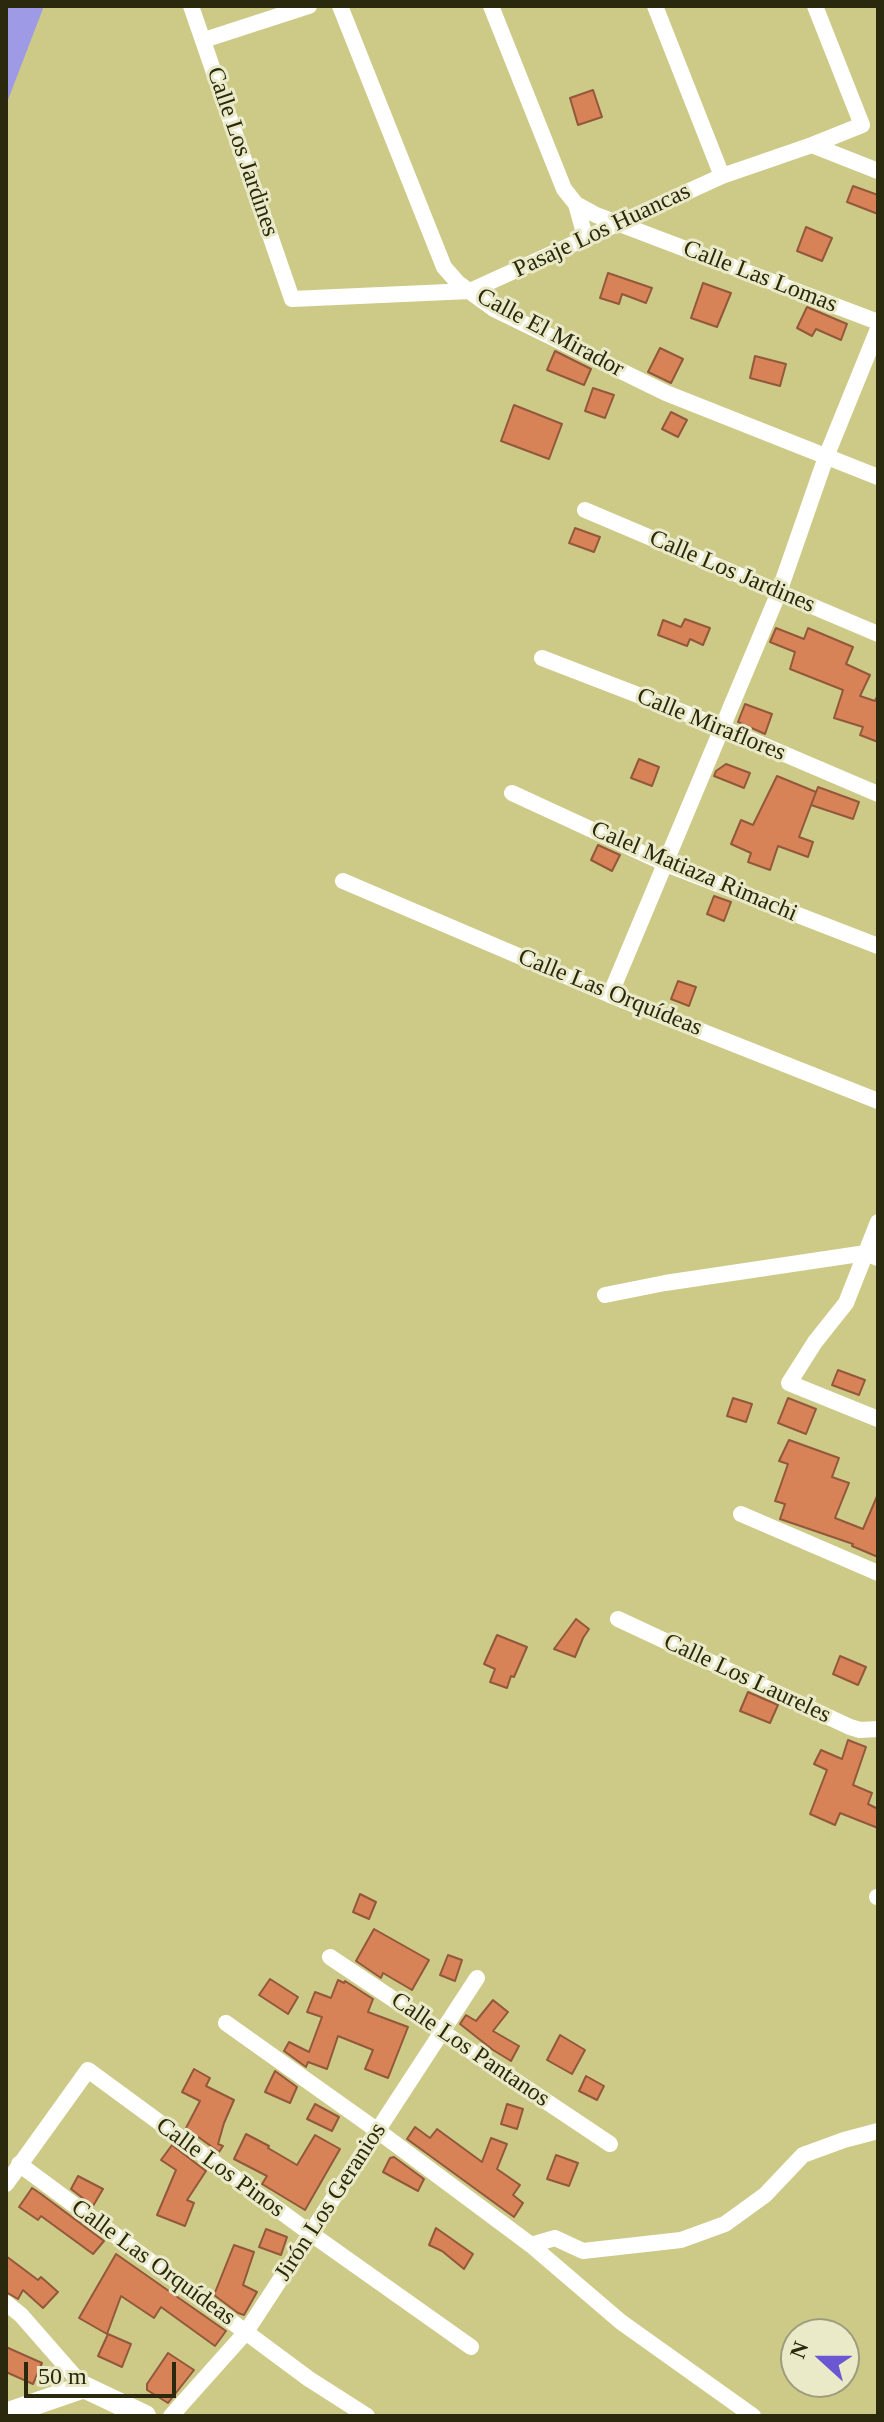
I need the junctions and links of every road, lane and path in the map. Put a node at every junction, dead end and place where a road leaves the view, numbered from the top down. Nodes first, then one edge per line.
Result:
1 (191, 6) edge
2 (309, 6) edge
3 (340, 6) edge
4 (491, 6) edge
5 (655, 6) edge
6 (815, 6) edge
7 (204, 40) junction
8 (812, 145) junction
9 (878, 171) edge
10 (722, 176) junction
11 (576, 204) junction
12 (619, 224) junction
13 (586, 240) junction
14 (470, 291) junction
15 (292, 299) joint
16 (878, 322) edge
17 (878, 329) edge
18 (826, 457) junction
19 (878, 477) edge
20 (585, 510) dead end
21 (779, 592) junction
22 (878, 634) edge
23 (542, 658) dead end
24 (721, 727) junction
25 (512, 793) dead end
26 (878, 794) edge
27 (666, 864) junction
28 (343, 881) dead end
29 (878, 946) edge
30 (610, 995) junction
31 (878, 1101) edge
32 (878, 1222) edge
33 (872, 1256) edge
34 (605, 1295) dead end
35 (878, 1419) edge
36 (741, 1514) dead end
37 (878, 1573) edge
38 (618, 1619) dead end
39 (878, 1729) edge
40 (330, 1957) dead end
41 (477, 1978) dead end
42 (226, 2023) dead end
43 (441, 2031) junction
44 (378, 2131) junction
45 (878, 2131) edge
46 (610, 2144) dead end
47 (19, 2164) junction
48 (6, 2184) edge
49 (310, 2233) junction
50 (531, 2245) junction
51 (6, 2303) edge
52 (246, 2332) junction
53 (471, 2347) dead end
54 (84, 2387) junction
55 (6, 2414) edge
56 (145, 2416) edge
57 (171, 2416) edge
58 (367, 2416) edge
59 (753, 2416) edge

1 - 7 street, Calle Los Jardines
2 - 7 street
3 - 14 street, Calle El Mirador
4 - 11 street
5 - 10 street
6 - 8 street, Pasaje Los Huancas
7 - 15 street, Calle Los Jardines
8 - 9 street
8 - 10 street, Pasaje Los Huancas
10 - 12 street, Pasaje Los Huancas
11 - 12 street, Calle Las Lomas
11 - 13 street
12 - 13 street, Pasaje Los Huancas
12 - 16 street, Calle Las Lomas
13 - 14 street, Pasaje Los Huancas
14 - 15 street, Pasaje Los Huancas
14 - 18 street, Calle El Mirador
17 - 18 street
18 - 19 street, Calle El Mirador
18 - 21 street
20 - 21 street, Calle Los Jardines
21 - 22 street, Calle Los Jardines
21 - 24 street
23 - 24 street, Calle Miraflores
24 - 26 street, Calle Miraflores
24 - 27 street
25 - 27 street, Calel Matiaza Rimachi
27 - 29 street, Calel Matiaza Rimachi
27 - 30 street
28 - 30 street, Calle Las Orquídeas
30 - 31 street, Calle Las Orquídeas
32 - 33 street
33 - 34 street
33 - 35 street
36 - 37 street
38 - 39 street, Calle Los Laureles
40 - 43 street, Calle Los Pantanos
41 - 43 street, Jirón Los Geranios
42 - 44 street
43 - 44 street, Jirón Los Geranios
43 - 46 street, Calle Los Pantanos
44 - 49 street, Jirón Los Geranios
44 - 50 street
45 - 50 street
47 - 48 street
47 - 49 street, Calle Los Pinos
47 - 52 street, Calle Las Orquídeas
49 - 52 street, Jirón Los Geranios
49 - 53 street, Calle Los Pinos
50 - 59 street
51 - 54 street
52 - 57 street, Jirón Los Geranios
52 - 58 street, Calle Las Orquídeas
54 - 55 street
54 - 56 street

